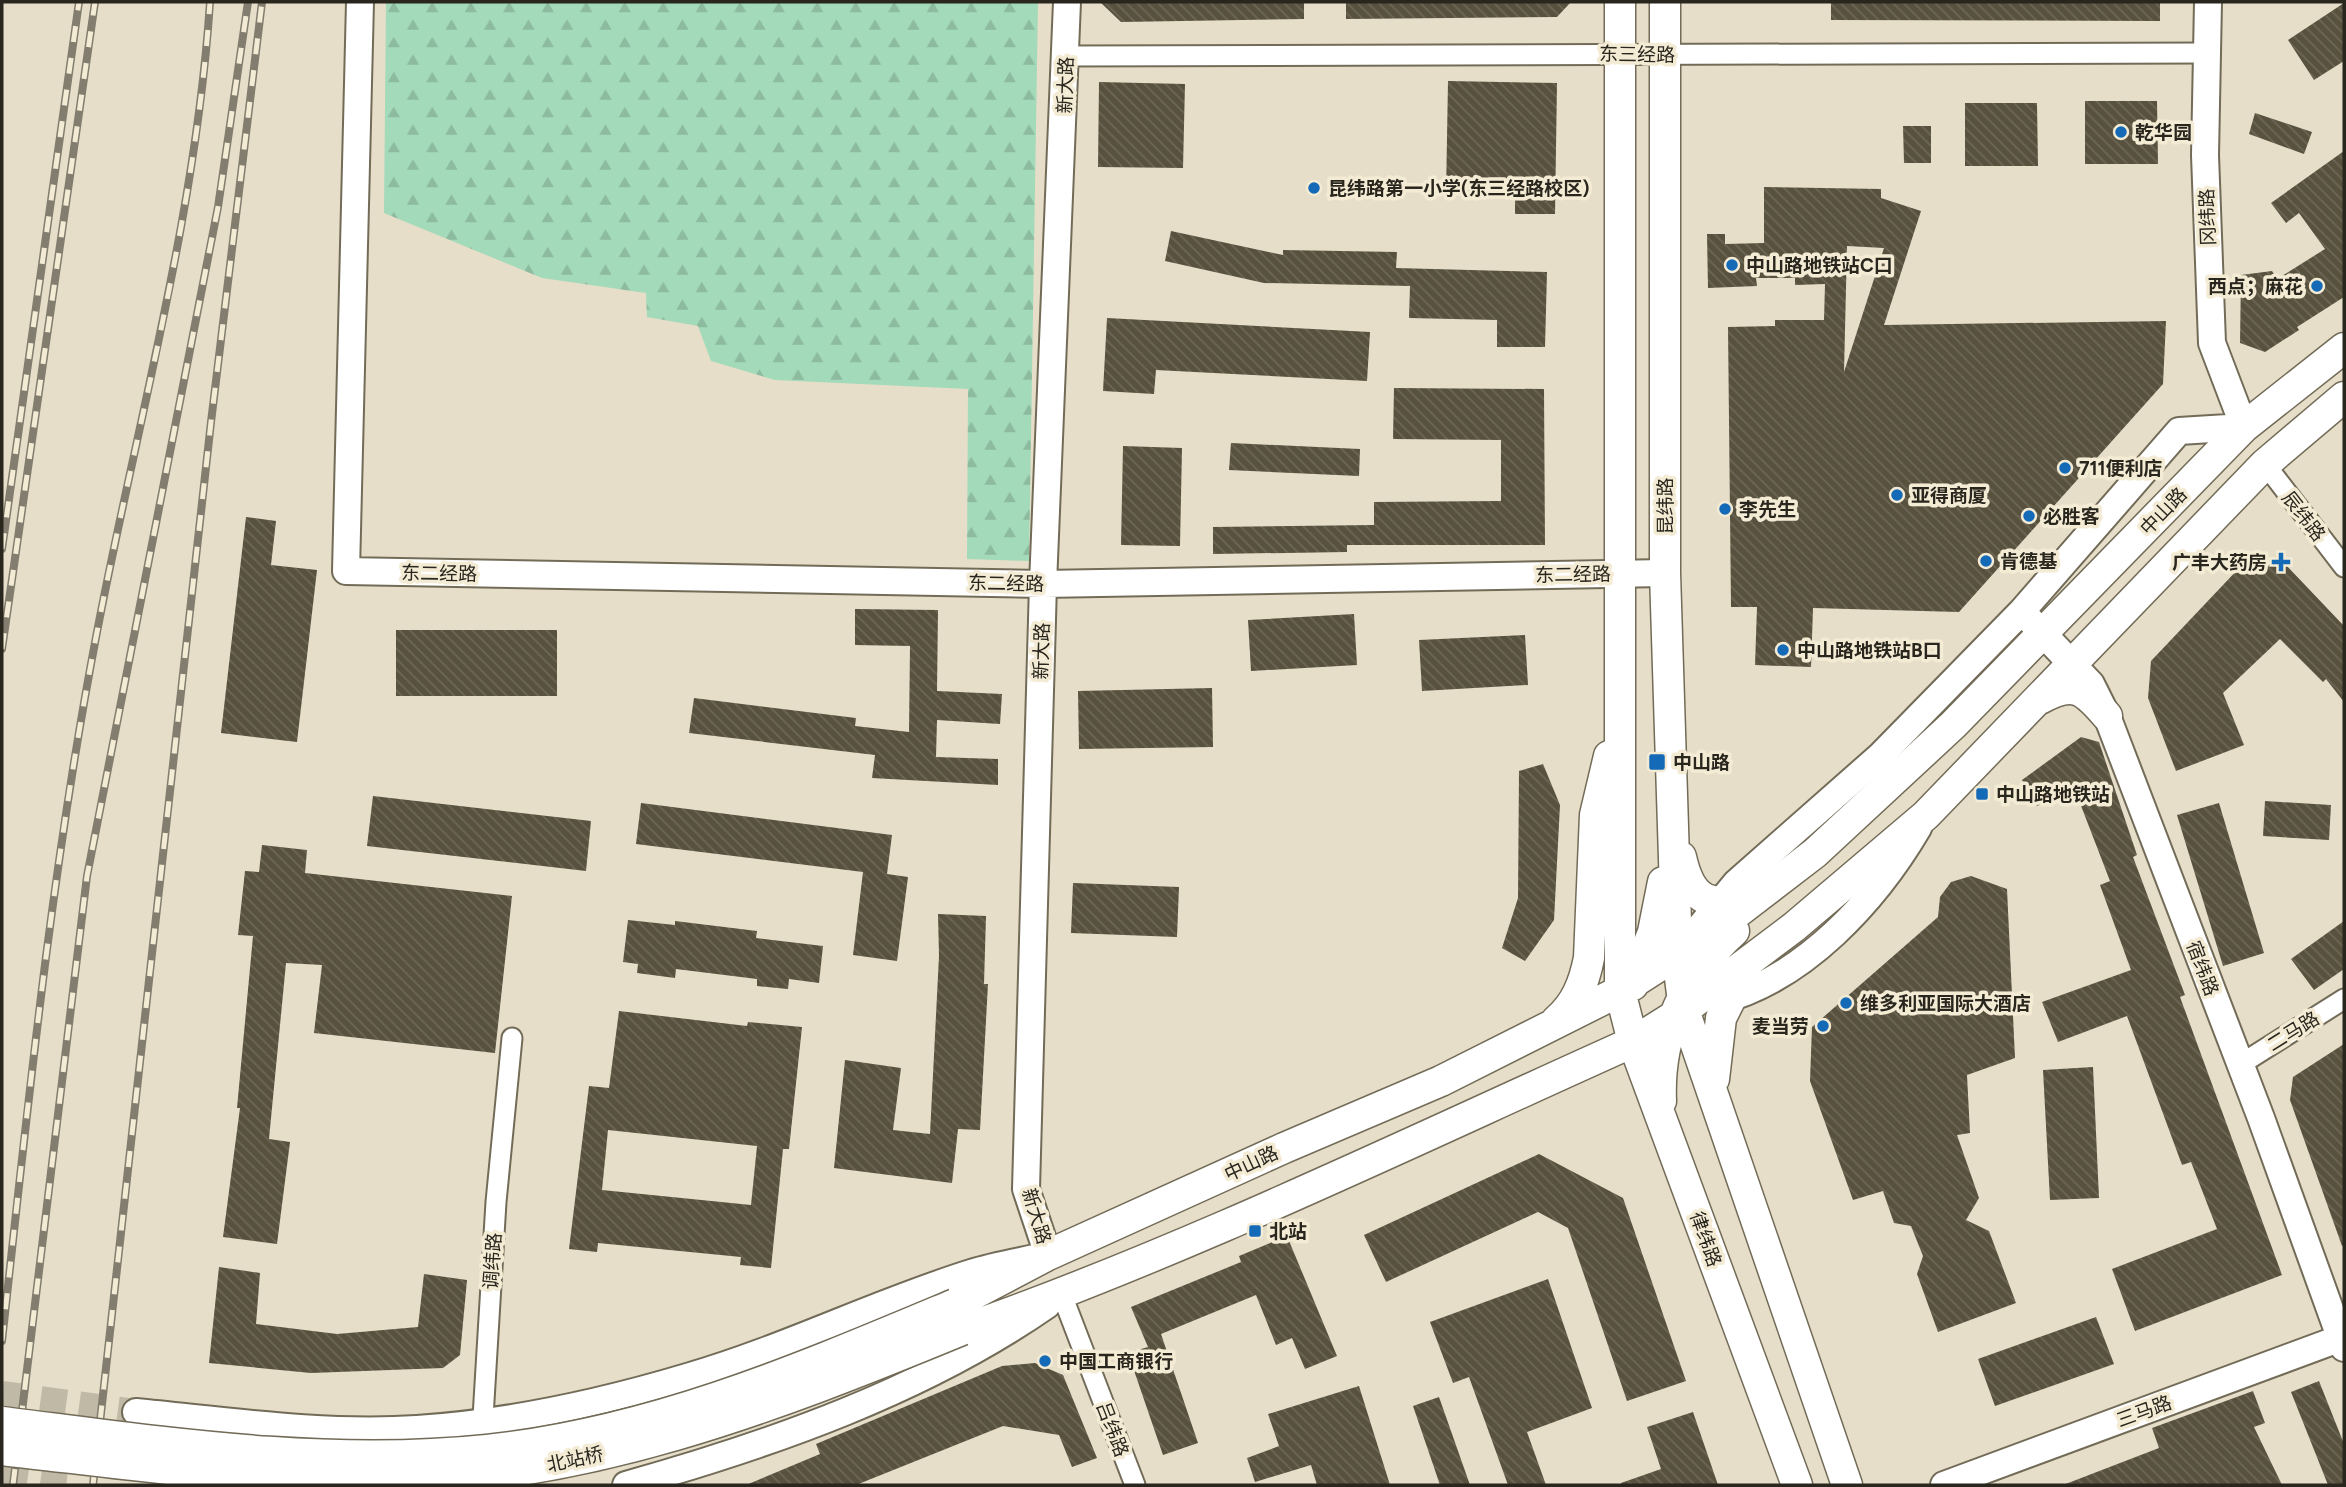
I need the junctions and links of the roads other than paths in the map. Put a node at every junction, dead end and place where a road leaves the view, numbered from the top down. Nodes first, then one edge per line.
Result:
1 (360, 2) edge
2 (1067, 2) edge
3 (1620, 2) edge
4 (1665, 2) edge
5 (2208, 2) edge
6 (2206, 53) junction
7 (1621, 54) junction
8 (1665, 55) junction
9 (1067, 56) junction
10 (2344, 348) edge
11 (2344, 397) edge
12 (2244, 427) junction
13 (2265, 464) junction
14 (2344, 567) edge
15 (1621, 573) junction
16 (1665, 573) junction
17 (1043, 584) junction
18 (2022, 611) junction
19 (2043, 635) junction
20 (2072, 666) junction
21 (2040, 699) junction
22 (2107, 716) junction
23 (1620, 722) junction
24 (1926, 815) junction
25 (1673, 826) junction
26 (1782, 879) junction
27 (1717, 904) junction
28 (1677, 954) junction
29 (1752, 958) junction
30 (1626, 995) junction
31 (1730, 998) junction
32 (2344, 999) edge
33 (1680, 1008) junction
34 (1548, 1027) junction
35 (512, 1038) dead end
36 (1633, 1042) junction
37 (2241, 1064) junction
38 (1529, 1088) junction
39 (1716, 1104) junction
40 (1666, 1130) junction
41 (1048, 1255) junction
42 (1062, 1295) junction
43 (959, 1317) junction
44 (2343, 1341) edge
45 (136, 1412) tunnel mouth
46 (482, 1421) junction
47 (2, 1422) edge
48 (2, 1450) edge
49 (482, 1485) edge
50 (626, 1485) edge
51 (1135, 1485) edge
52 (1797, 1485) edge
53 (1847, 1485) edge
54 (1944, 1485) edge

1 - 17 street, 东二经路
2 - 9 street, 新大路
3 - 7 main road
4 - 8 main road, 昆纬路
5 - 6 street, 冈纬路
6 - 8 street, 东三经路
6 - 12 street, 冈纬路
7 - 8 street, 东三经路
7 - 9 street, 东三经路
7 - 15 main road
8 - 16 main road, 昆纬路
9 - 17 street, 新大路
10 - 12 main road, 中山路
11 - 13 main road
12 - 18 street
12 - 19 main road, 中山路
13 - 14 street, 辰纬路
13 - 20 main road
15 - 16 street, 东二经路
15 - 17 street, 东二经路
15 - 23 main road
16 - 25 main road, 昆纬路
17 - 41 street, 新大路
18 - 19 street, 宿纬路
18 - 27 street
19 - 20 street, 宿纬路
19 - 26 main road, 中山路
20 - 21 main road
20 - 22 street, 宿纬路
21 - 22 main road
21 - 24 main road
22 - 37 street, 宿纬路
23 - 30 main road
23 - 34 main road
24 - 29 main road
24 - 31 street
25 - 27 main road
25 - 28 main road, 昆纬路
25 - 30 main road
26 - 27 main road
26 - 28 main road, 中山路
26 - 33 main road
27 - 28 street
28 - 30 main road, 中山路
28 - 33 main road, 昆纬路
29 - 31 main road
29 - 33 main road
30 - 34 main road, 中山路
30 - 36 main road, 律纬路
30 - 38 main road
31 - 33 street
31 - 39 main road
32 - 37 street, 二马路
33 - 36 main road
33 - 39 main road
33 - 40 main road
34 - 41 main road, 中山路
35 - 46 street, 调纬路
36 - 38 main road
36 - 40 main road, 律纬路
37 - 44 street, 宿纬路
38 - 42 main road
39 - 53 main road
40 - 52 main road, 律纬路
41 - 43 main road, 中山路
41 - 46 street
42 - 43 main road
42 - 50 street
42 - 51 street, 吕纬路
43 - 47 main road, 北站桥, bridge
43 - 48 main road, 北站桥, bridge
44 - 54 street, 三马路
45 - 46 street
46 - 49 street, 调纬路

